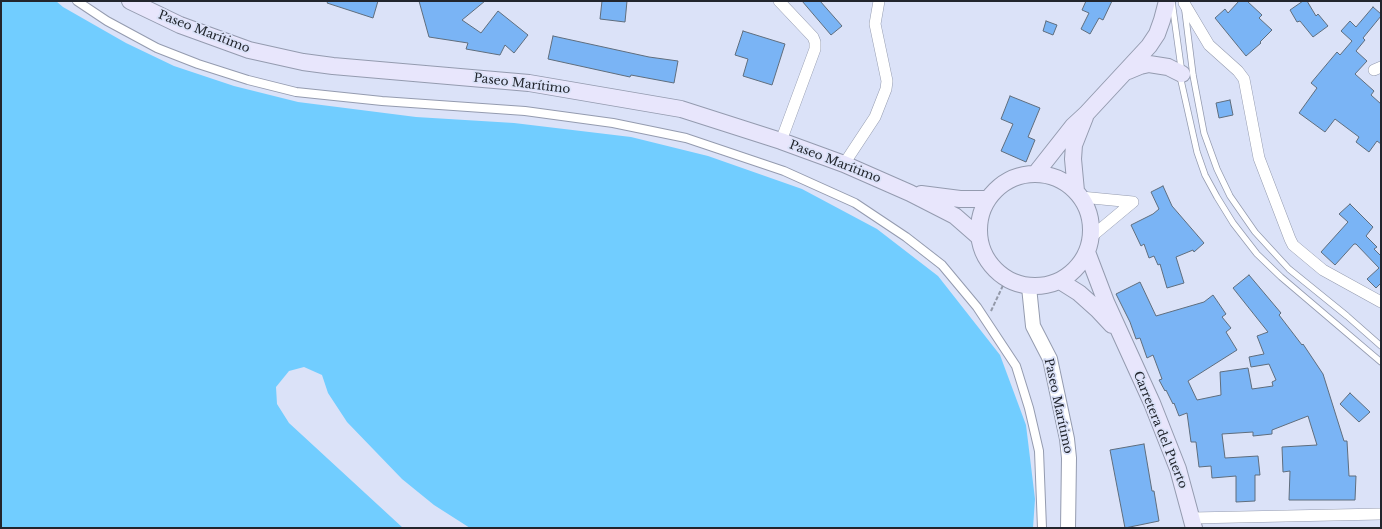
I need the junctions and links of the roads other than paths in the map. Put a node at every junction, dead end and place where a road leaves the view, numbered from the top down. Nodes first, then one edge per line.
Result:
1 (77, 1) edge
2 (130, 1) edge
3 (779, 1) edge
4 (879, 1) edge
5 (1167, 1) edge
6 (1172, 1) edge
7 (1184, 2) edge
8 (1126, 71) junction
9 (1182, 74) junction
10 (1086, 114) junction
11 (782, 141) junction
12 (844, 164) junction
13 (1036, 173) junction
14 (910, 193) junction
15 (1079, 194) junction
16 (988, 199) junction
17 (1091, 236) junction
18 (979, 237) junction
19 (1087, 252) junction
20 (1060, 281) junction
21 (1030, 287) junction
22 (1381, 302) edge
23 (1120, 334) junction
24 (1381, 346) edge
25 (1381, 362) edge
26 (1381, 514) edge
27 (1193, 523) edge
28 (1042, 528) edge
29 (1068, 528) edge

1 - 28 street
2 - 11 main road, Paseo Marítimo
3 - 11 street
4 - 12 street
5 - 8 main road
6 - 9 lane
7 - 22 street
7 - 24 lane
8 - 9 main road
8 - 10 main road
9 - 25 lane
10 - 13 main road
10 - 15 main road
11 - 12 main road, Paseo Marítimo
12 - 14 main road, Paseo Marítimo
13 - 15 main road
13 - 16 main road
14 - 16 main road, Paseo Marítimo
14 - 18 main road, Paseo Marítimo
15 - 17 main road
15 - 17 street
16 - 18 main road
17 - 19 main road
18 - 21 main road
19 - 20 main road
19 - 23 main road, Carretera del Puerto
20 - 21 main road
20 - 23 main road, Carretera del Puerto
21 - 29 street, Paseo Marítimo
23 - 27 main road, Carretera del Puerto
26 - 27 street

